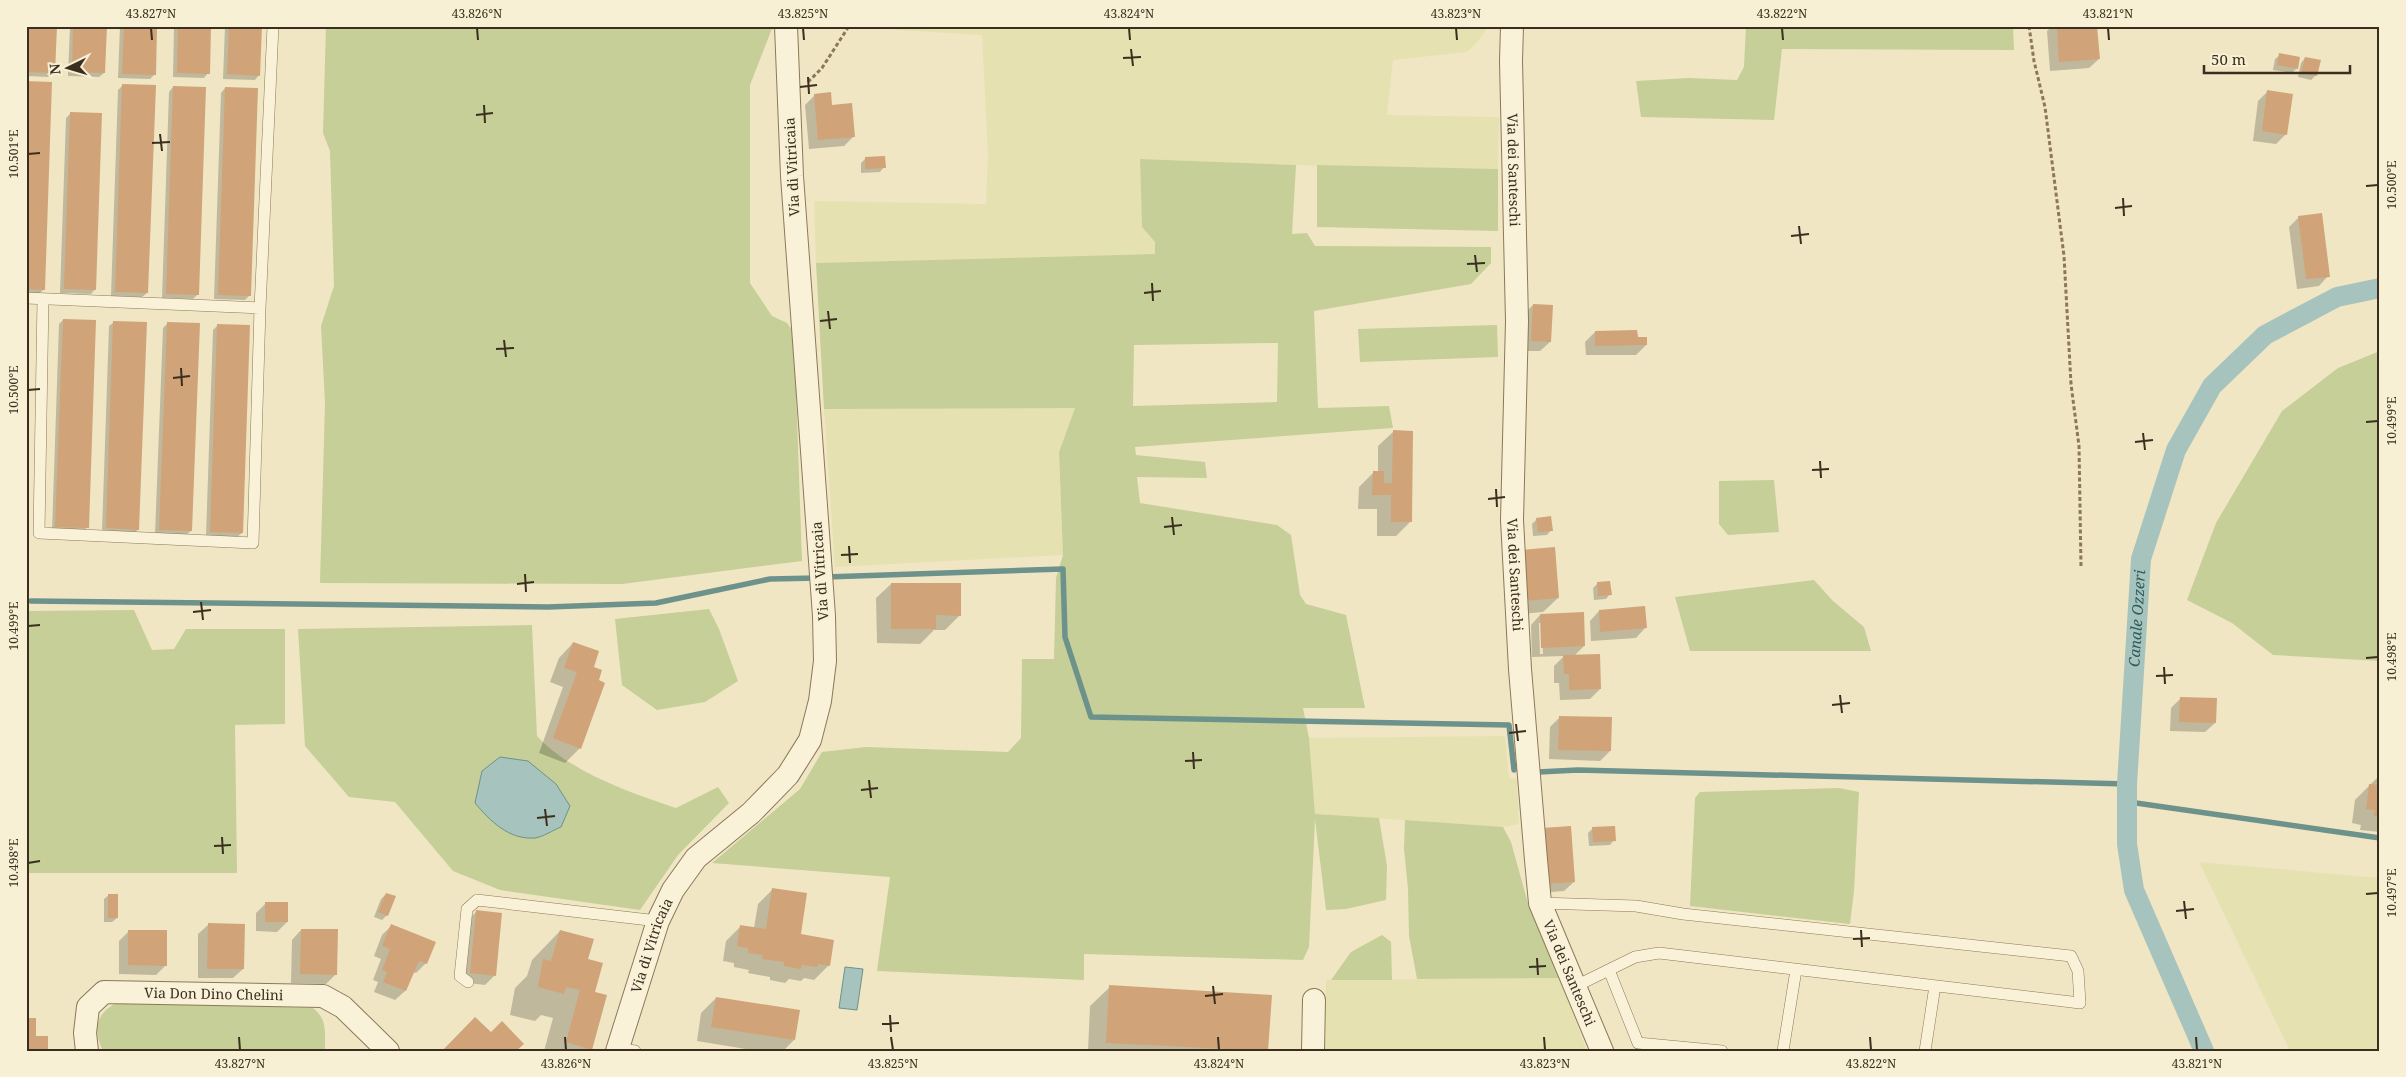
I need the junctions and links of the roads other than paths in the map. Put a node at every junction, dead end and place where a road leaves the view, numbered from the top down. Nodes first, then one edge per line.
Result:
1 (273, 26) edge
2 (786, 26) edge
3 (1512, 26) edge
4 (26, 298) edge
5 (43, 299) junction
6 (260, 308) junction
7 (1540, 903) junction
8 (658, 922) junction
9 (1609, 970) junction
10 (1796, 970) junction
11 (468, 982) dead end
12 (1576, 986) junction
13 (1935, 986) junction
14 (1314, 1000) dead end
15 (375, 1047) edge
16 (623, 1050) edge
17 (87, 1051) edge
18 (1313, 1051) edge
19 (1602, 1051) edge
20 (1722, 1051) edge
21 (1783, 1051) edge
22 (1925, 1051) edge

1 - 6 lane
2 - 8 street, Via di Vitricaia
3 - 7 street, Via dei Santeschi
4 - 5 lane
5 - 6 lane
5 - 6 lane
7 - 12 street, Via dei Santeschi
7 - 13 lane
8 - 11 lane
8 - 16 street, Via di Vitricaia
9 - 10 lane
9 - 12 lane
9 - 20 lane
10 - 13 lane
10 - 21 lane
12 - 19 street, Via dei Santeschi
13 - 22 lane
14 - 18 street
15 - 17 street, Via Don Dino Chelini

